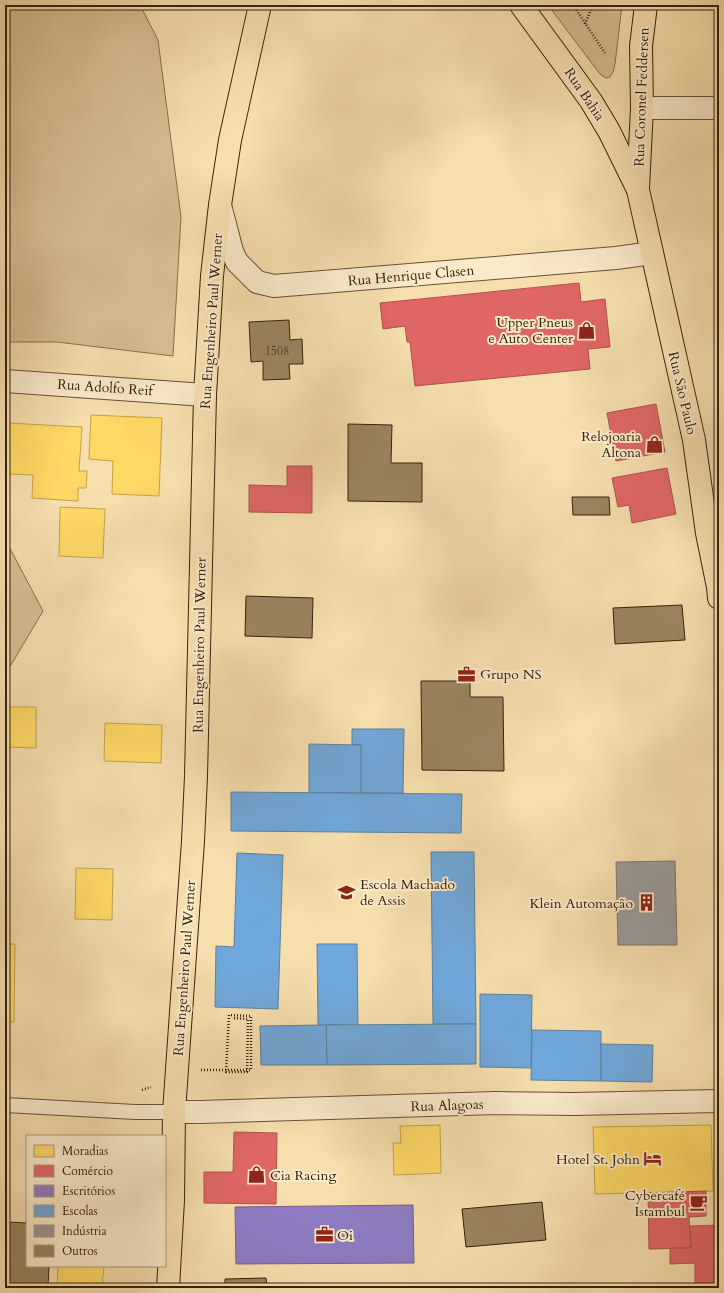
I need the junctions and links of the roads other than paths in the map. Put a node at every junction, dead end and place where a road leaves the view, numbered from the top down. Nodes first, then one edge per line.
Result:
1 (260, 5) edge
2 (521, 5) edge
3 (646, 5) edge
4 (642, 108) junction
5 (719, 108) edge
6 (638, 190) junction
7 (220, 205) junction
8 (652, 253) junction
9 (5, 381) edge
10 (205, 395) junction
11 (719, 598) edge
12 (719, 1101) edge
13 (5, 1105) edge
14 (174, 1112) junction
15 (168, 1288) edge

1 - 7 main road, Rua Engenheiro Paul Werner
2 - 6 main road, Rua Bahia
3 - 4 main road, Rua Coronel Feddersen
4 - 5 street
4 - 6 main road, Rua Coronel Feddersen
6 - 8 main road, Rua São Paulo
7 - 8 street, Rua Henrique Clasen
7 - 10 main road, Rua Engenheiro Paul Werner
8 - 11 main road, Rua São Paulo
9 - 10 street, Rua Adolfo Reif
10 - 14 main road, Rua Engenheiro Paul Werner
12 - 14 street, Rua Alagoas
13 - 14 lane
14 - 15 main road, Rua Engenheiro Paul Werner

